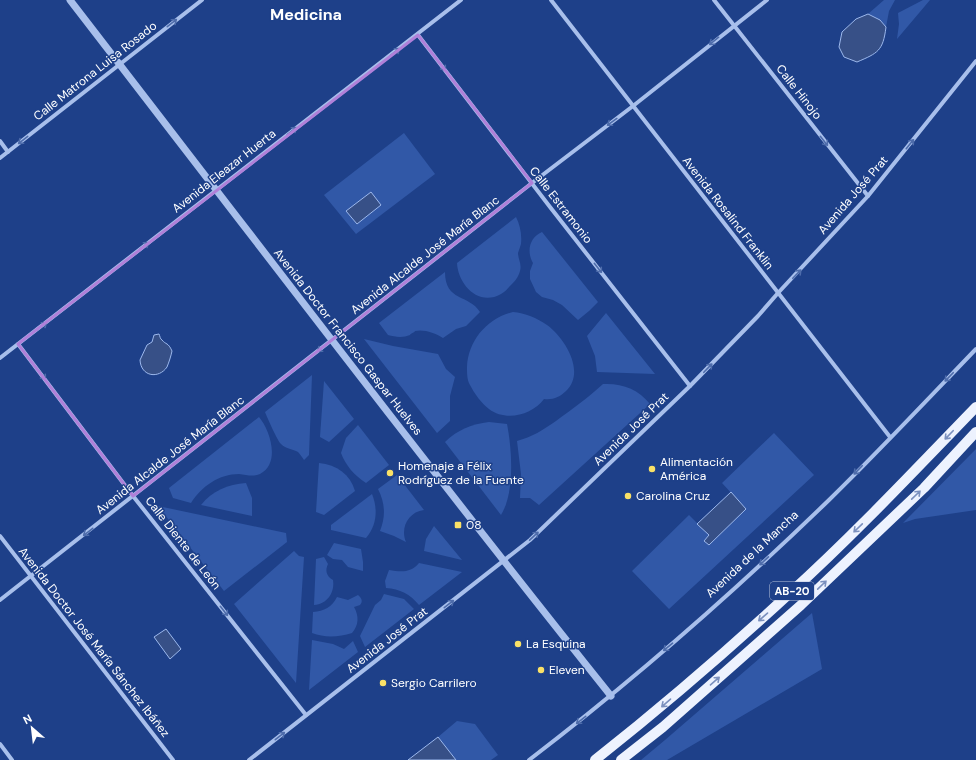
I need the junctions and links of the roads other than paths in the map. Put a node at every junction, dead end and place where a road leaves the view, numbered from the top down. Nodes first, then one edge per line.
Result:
1 (70, 0) edge
2 (202, 0) edge
3 (461, 0) edge
4 (551, 0) edge
5 (714, 0) edge
6 (767, 0) edge
7 (734, 26) junction
8 (418, 35) junction
9 (976, 61) edge
10 (119, 64) junction
11 (633, 106) junction
12 (0, 141) edge
13 (8, 152) junction
14 (0, 158) edge
15 (532, 183) junction
16 (217, 189) junction
17 (868, 196) junction
18 (778, 293) junction
19 (332, 340) junction
20 (18, 344) junction
21 (976, 349) edge
22 (0, 358) edge
23 (690, 386) junction
24 (976, 407) edge
25 (976, 432) edge
26 (890, 437) junction
27 (133, 496) junction
28 (0, 536) edge
29 (504, 561) junction
30 (31, 576) junction
31 (0, 600) edge
32 (611, 696) junction
33 (306, 715) junction
34 (0, 744) edge
35 (12, 760) edge
36 (173, 760) edge
37 (249, 760) edge
38 (529, 760) edge
39 (595, 760) edge
40 (621, 760) edge

1 - 10 street, Avenida Doctor Francisco Gaspar Huelves
10 -> 2 street, Calle Matrona Luisa Rosado
3 - 8 street, Avenida Eleazar Huerta
4 - 11 street, Avenida Rosalind Franklin
5 - 7 street, Calle Hinojo
6 - 7 street, Avenida Alcalde José María Blanc
7 -> 11 street, Avenida Alcalde José María Blanc
7 -> 17 street, Calle Hinojo
8 -> 15 street, Calle Estramonio
16 -> 8 street, Avenida Eleazar Huerta
17 -> 9 street, Avenida José Prat
10 -> 13 street, Calle Matrona Luisa Rosado
10 - 16 street, Avenida Doctor Francisco Gaspar Huelves
11 -> 15 street, Avenida Alcalde José María Blanc
11 - 18 street, Avenida Rosalind Franklin
12 - 13 street
13 - 14 street, Calle Matrona Luisa Rosado
15 - 19 street, Avenida Alcalde José María Blanc
15 -> 23 street, Calle Estramonio
16 - 19 street, Avenida Doctor Francisco Gaspar Huelves
20 -> 16 street, Avenida Eleazar Huerta
18 -> 17 street, Avenida José Prat
23 -> 18 street, Avenida José Prat
18 - 26 street, Avenida Rosalind Franklin
19 -> 27 street, Avenida Alcalde José María Blanc
19 - 29 street, Avenida Doctor Francisco Gaspar Huelves
20 - 22 street, Avenida Eleazar Huerta
20 -> 27 street, Calle Diente de León
21 -> 26 street, Avenida de la Mancha
29 -> 23 street, Avenida José Prat
24 -> 39 main road, AB-20
40 -> 25 main road, AB-20
26 -> 32 street, Avenida de la Mancha
27 -> 30 street, Avenida Alcalde José María Blanc
27 -> 33 street, Calle Diente de León
28 - 30 street, Avenida Doctor José María Sánchez Ibáñez
29 - 32 street, Avenida Doctor Francisco Gaspar Huelves
33 -> 29 street, Avenida José Prat
30 - 31 street, Avenida Alcalde José María Blanc
30 - 36 street, Avenida Doctor José María Sánchez Ibáñez
32 -> 38 street, Avenida de la Mancha
37 -> 33 street, Avenida José Prat
34 - 35 street

